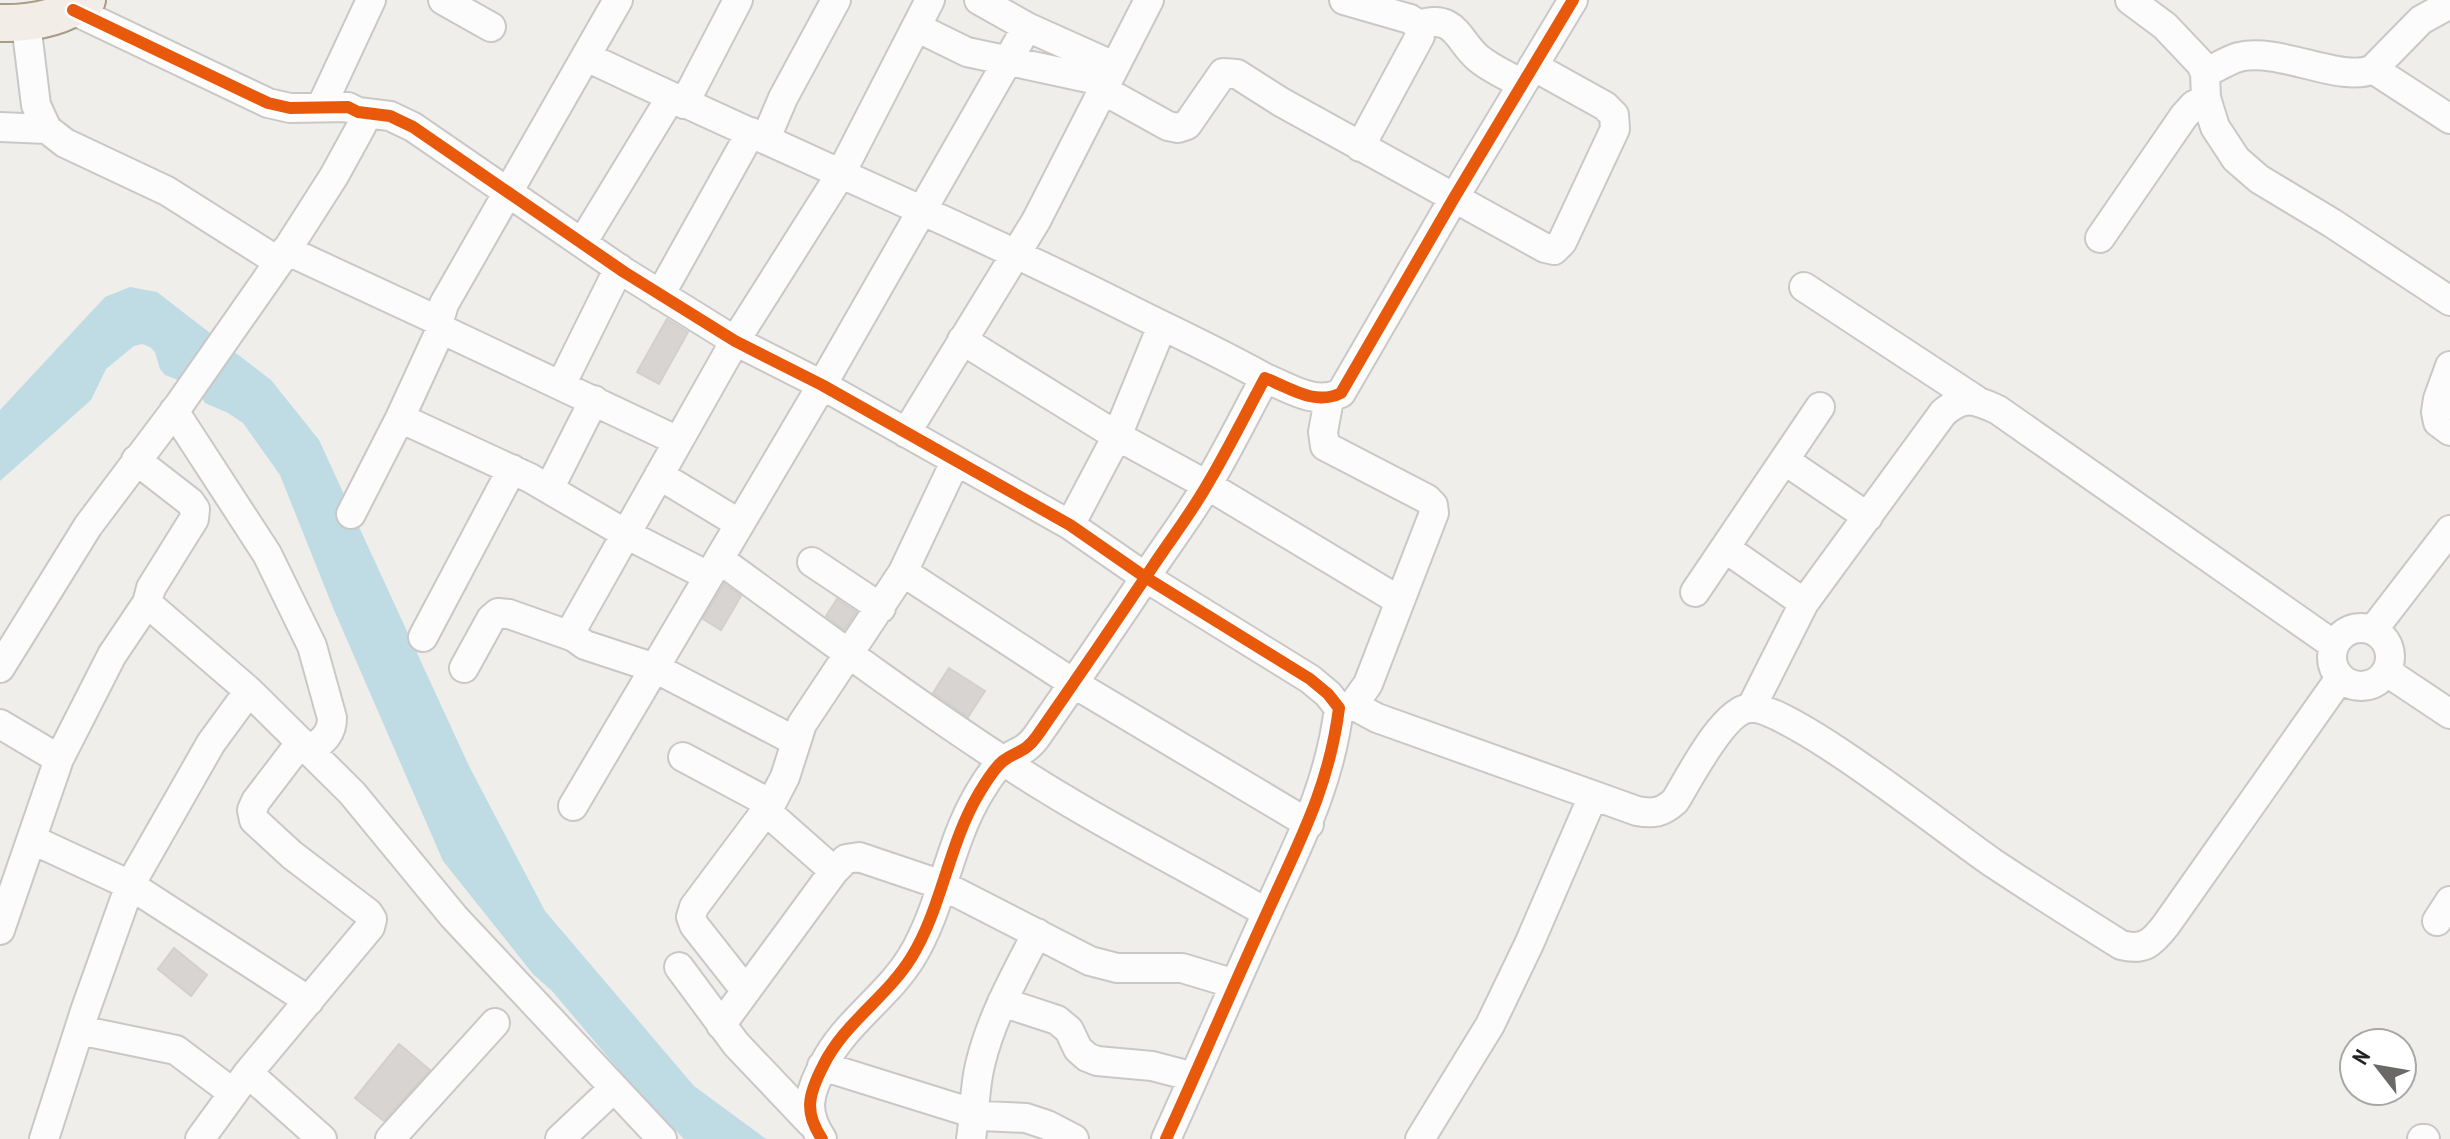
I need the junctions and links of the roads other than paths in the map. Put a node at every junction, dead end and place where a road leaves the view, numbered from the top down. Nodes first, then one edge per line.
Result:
1 (443, 0) edge
2 (618, 0) edge
3 (738, 0) edge
4 (836, 0) edge
5 (930, 0) edge
6 (979, 0) edge
7 (1149, 0) edge
8 (1344, 0) edge
9 (1573, 0) edge
10 (2130, 0) edge
11 (368, 1) edge
12 (2450, 4) edge
13 (80, 5) edge
14 (13, 23) edge
15 (1418, 25) junction
16 (491, 27) dead end
17 (916, 27) junction
18 (1027, 27) junction
19 (587, 57) junction
20 (1007, 62) junction
21 (2373, 69) junction
22 (1528, 75) junction
23 (1108, 79) junction
24 (2206, 85) junction
25 (678, 101) junction
26 (321, 107) junction
27 (358, 112) junction
28 (2450, 119) edge
29 (0, 127) edge
30 (47, 129) junction
31 (759, 135) junction
32 (1360, 147) junction
33 (840, 175) junction
34 (507, 192) junction
35 (1454, 198) junction
36 (921, 210) junction
37 (2100, 238) dead end
38 (582, 243) junction
39 (1018, 254) junction
40 (282, 256) junction
41 (619, 268) junction
42 (1804, 287) dead end
43 (660, 295) junction
44 (2450, 301) edge
45 (440, 325) junction
46 (1162, 326) junction
47 (962, 340) junction
48 (735, 341) junction
49 (2450, 366) edge
50 (1265, 378) junction
51 (561, 385) junction
52 (822, 385) junction
53 (1329, 399) junction
54 (594, 400) junction
55 (1976, 400) junction
56 (1820, 407) dead end
57 (177, 408) junction
58 (400, 418) junction
59 (2450, 431) edge
60 (906, 433) junction
61 (1117, 436) junction
62 (678, 441) junction
63 (136, 460) junction
64 (1784, 460) junction
65 (955, 462) junction
66 (512, 469) junction
67 (659, 475) junction
68 (1207, 485) junction
69 (549, 489) junction
70 (351, 514) dead end
71 (1868, 517) junction
72 (740, 524) junction
73 (1070, 525) junction
74 (2450, 530) edge
75 (626, 534) junction
76 (1725, 548) junction
77 (812, 562) dead end
78 (714, 567) junction
79 (903, 572) junction
80 (1145, 577) junction
81 (1695, 592) dead end
82 (1400, 601) junction
83 (147, 603) junction
84 (1804, 603) junction
85 (881, 608) junction
86 (2373, 630) junction
87 (423, 637) dead end
88 (574, 637) junction
89 (2334, 645) junction
90 (848, 653) junction
91 (0, 668) edge
92 (464, 668) dead end
93 (655, 668) junction
94 (2387, 672) junction
95 (2340, 678) junction
96 (1073, 683) junction
97 (249, 691) junction
98 (1346, 706) junction
99 (1751, 708) junction
100 (2450, 714) edge
101 (0, 724) edge
102 (795, 741) junction
103 (306, 747) junction
104 (683, 757) dead end
105 (59, 759) junction
106 (1003, 761) junction
107 (1593, 796) junction
108 (573, 806) dead end
109 (768, 807) junction
110 (1309, 824) junction
111 (33, 840) junction
112 (834, 871) junction
113 (130, 885) junction
114 (942, 885) junction
115 (1267, 913) junction
116 (0, 930) edge
117 (1037, 933) junction
118 (679, 967) dead end
119 (1235, 984) junction
120 (746, 991) junction
121 (309, 1001) junction
122 (1002, 1002) junction
123 (495, 1023) dead end
124 (721, 1025) junction
125 (79, 1030) junction
126 (822, 1066) junction
127 (1194, 1077) junction
128 (240, 1083) junction
129 (614, 1088) junction
130 (973, 1127) edge
131 (817, 1131) edge
132 (44, 1139) edge
133 (200, 1139) edge
134 (322, 1139) edge
135 (390, 1139) edge
136 (560, 1139) edge
137 (662, 1139) edge
138 (1074, 1139) edge
139 (1166, 1139) edge
140 (1420, 1139) edge

1 - 16 street
2 - 19 street
3 - 25 street
4 - 31 street
5 - 17 street
6 - 18 street
7 - 23 street
8 - 15 street
9 - 22 street
10 - 24 street
11 - 26 street
12 - 21 street
13 - 14 main road
13 - 26 street
14 - 30 street
15 - 22 street
15 - 32 street
17 - 20 street
17 - 33 street
18 - 20 street
18 - 23 street
19 - 25 street
19 - 34 street
20 - 23 street
20 - 36 street
21 - 24 street
21 - 28 street
22 - 35 street
22 - 35 street
23 - 32 street
23 - 39 street
24 - 37 street
24 - 44 street
25 - 31 street
25 - 38 street
26 - 27 street
27 - 34 street
27 - 40 street
29 - 30 street
30 - 40 street
31 - 33 street
31 - 43 street
32 - 35 street
33 - 36 street
33 - 48 street
34 - 38 street
34 - 45 street
35 - 53 street
36 - 39 street
36 - 52 street
38 - 41 street
39 - 46 street
39 - 47 street
40 - 45 street
40 - 57 street
41 - 43 street
41 - 51 street
42 - 55 street
43 - 48 street
45 - 51 street
45 - 58 street
46 - 50 street
46 - 61 street
47 - 60 street
47 - 61 street
48 - 52 street
48 - 62 street
49 - 59 street
50 - 53 street
50 - 68 street
51 - 54 street
52 - 60 street
52 - 72 street
53 - 82 street
54 - 62 street
54 - 69 street
55 - 71 street
55 - 89 street
56 - 64 street
57 - 63 street
57 - 103 street
58 - 66 street
58 - 70 street
60 - 65 street
61 - 68 street
61 - 73 street
62 - 67 street
63 - 83 street
63 - 91 street
64 - 71 street
64 - 76 street
65 - 73 street
65 - 79 street
66 - 69 street
66 - 87 street
67 - 72 street
67 - 75 street
68 - 80 street
68 - 82 street
69 - 75 street
71 - 84 street
72 - 78 street
73 - 80 street
74 - 86 street
75 - 78 street
75 - 88 street
76 - 81 street
76 - 84 street
77 - 85 street
78 - 90 street
78 - 93 street
79 - 85 street
79 - 96 street
80 - 96 street
80 - 98 street
82 - 98 street
83 - 97 street
83 - 105 street
84 - 99 street
85 - 90 street
86 - 89 street
86 - 94 street
88 - 92 street
88 - 93 street
89 - 95 street
90 - 102 street
90 - 106 street
93 - 102 street
93 - 108 street
94 - 95 street
94 - 100 street
95 - 99 street
96 - 106 street
96 - 110 street
97 - 103 street
97 - 113 street
98 - 107 street
98 - 110 street
99 - 107 street
101 - 105 street
102 - 109 street
103 - 121 street
103 - 129 street
104 - 109 street
105 - 111 street
106 - 114 street
106 - 115 street
107 - 140 street
109 - 112 street
109 - 120 street
110 - 115 street
111 - 113 street
111 - 116 street
112 - 114 street
112 - 120 street
113 - 121 street
113 - 125 street
114 - 117 street
114 - 126 street
115 - 119 street
117 - 119 street
117 - 122 street
118 - 124 street
119 - 127 street
120 - 124 street
121 - 128 street
122 - 127 street
122 - 130 street
123 - 135 street
124 - 131 street
125 - 128 street
125 - 132 street
126 - 130 street
126 - 131 street
127 - 139 street
128 - 133 street
128 - 134 street
129 - 136 street
129 - 137 street
130 - 138 street

